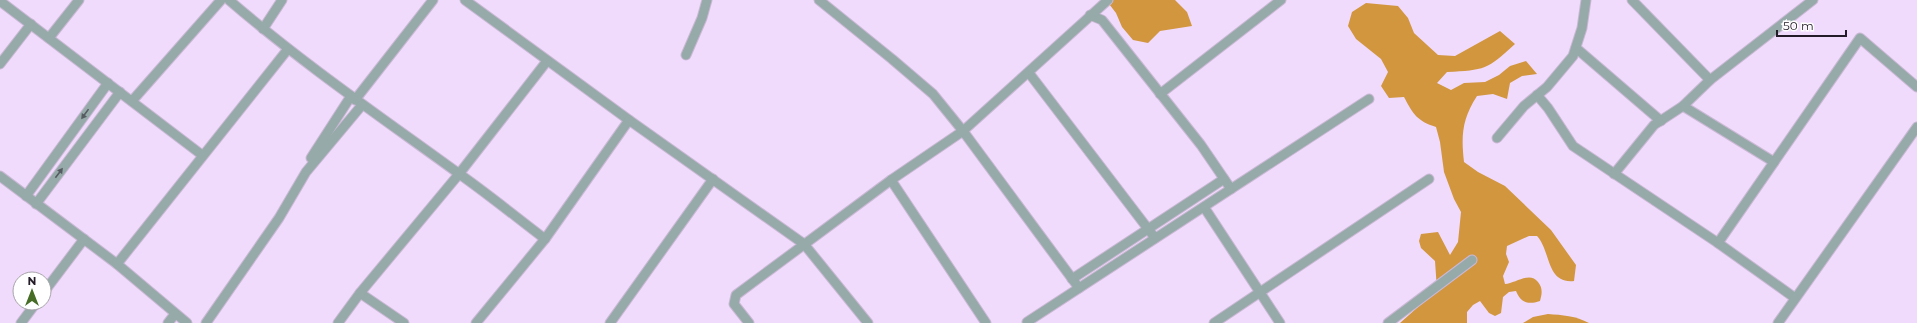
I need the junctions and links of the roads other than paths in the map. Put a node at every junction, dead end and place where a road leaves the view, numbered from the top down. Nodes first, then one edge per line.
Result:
1 (0, 0) edge
2 (79, 0) edge
3 (221, 0) edge
4 (229, 0) edge
5 (282, 0) edge
6 (433, 0) edge
7 (465, 0) edge
8 (707, 0) edge
9 (819, 0) edge
10 (1108, 0) edge
11 (1281, 0) edge
12 (1586, 0) edge
13 (1632, 0) edge
14 (1813, 0) edge
15 (1090, 15) junction
16 (31, 24) junction
17 (263, 29) junction
18 (49, 38) junction
19 (1576, 48) junction
20 (288, 49) junction
21 (686, 55) dead end
22 (547, 60) junction
23 (0, 64) edge
24 (1029, 73) junction
25 (1710, 80) junction
26 (108, 83) junction
27 (1917, 87) edge
28 (120, 92) junction
29 (1160, 94) junction
30 (1537, 95) junction
31 (1369, 99) dead end
32 (356, 100) junction
33 (132, 101) junction
34 (1683, 106) junction
35 (629, 120) junction
36 (1661, 120) junction
37 (1917, 127) edge
38 (963, 131) junction
39 (1497, 138) dead end
40 (202, 155) junction
41 (1774, 162) junction
42 (306, 172) junction
43 (459, 174) junction
44 (1614, 174) junction
45 (0, 176) edge
46 (713, 179) junction
47 (1224, 179) junction
48 (1429, 179) dead end
49 (891, 180) junction
50 (1231, 189) junction
51 (26, 196) junction
52 (36, 204) junction
53 (1204, 207) junction
54 (1149, 230) junction
55 (1155, 238) junction
56 (84, 239) junction
57 (545, 239) junction
58 (804, 244) junction
59 (1718, 244) junction
60 (1472, 260) dead end
61 (117, 264) junction
62 (1072, 279) junction
63 (52, 281) edge
64 (1079, 288) junction
65 (360, 293) junction
66 (1260, 293) junction
67 (1795, 298) junction
68 (30, 311) edge
69 (175, 314) junction
70 (1027, 322) dead end
71 (21, 323) edge
72 (168, 323) edge
73 (187, 323) edge
74 (206, 323) edge
75 (338, 323) edge
76 (404, 323) edge
77 (476, 323) edge
78 (610, 323) edge
79 (748, 323) edge
80 (868, 323) edge
81 (986, 323) edge
82 (1214, 323) edge
83 (1280, 323) edge
84 (1388, 323) edge
85 (1778, 323) edge

1 - 16 street
2 - 18 street
3 - 33 street
4 - 17 street
5 - 17 street
6 - 32 street
7 - 22 street
8 - 21 street
9 - 38 street
10 - 15 street
11 - 29 street
12 - 19 street
13 - 25 street
14 - 25 street
15 - 24 street
15 - 29 street
16 - 18 street
16 - 23 street
17 - 20 street
18 - 26 street
19 - 30 street
19 - 36 street
20 - 32 street
20 - 40 street
22 - 35 street
22 - 43 street
24 - 38 street
24 - 54 street
25 - 34 street
26 - 28 street
26 -> 51 street
27 - 41 street
28 - 33 street
52 -> 28 street
29 - 47 street
30 - 39 street
30 - 44 street
31 - 50 street
32 - 42 street
32 - 42 street
32 - 43 street
33 - 40 street
34 - 36 street
34 - 41 street
35 - 46 street
35 - 57 street
36 - 44 street
37 - 67 street
38 - 49 street
38 - 62 street
40 - 61 street
41 - 59 street
42 - 74 street
43 - 57 street
43 - 65 street
44 - 59 street
45 - 51 street
46 - 58 street
46 - 78 street
47 - 50 street
47 - 54 street
48 - 66 street
49 - 58 street
49 - 81 street
50 - 53 street
51 - 52 street
52 - 56 street
53 - 55 street
53 - 66 street
54 - 55 street
54 - 62 street
55 - 64 street
56 - 61 street
56 - 63 street
57 - 77 street
58 - 79 street
58 - 80 street
59 - 67 street
60 - 84 street
61 - 69 street
62 - 64 street
64 - 70 street
65 - 75 street
65 - 76 street
66 - 82 street
66 - 83 street
67 - 85 street
68 - 71 street
69 - 72 street
69 - 73 street

